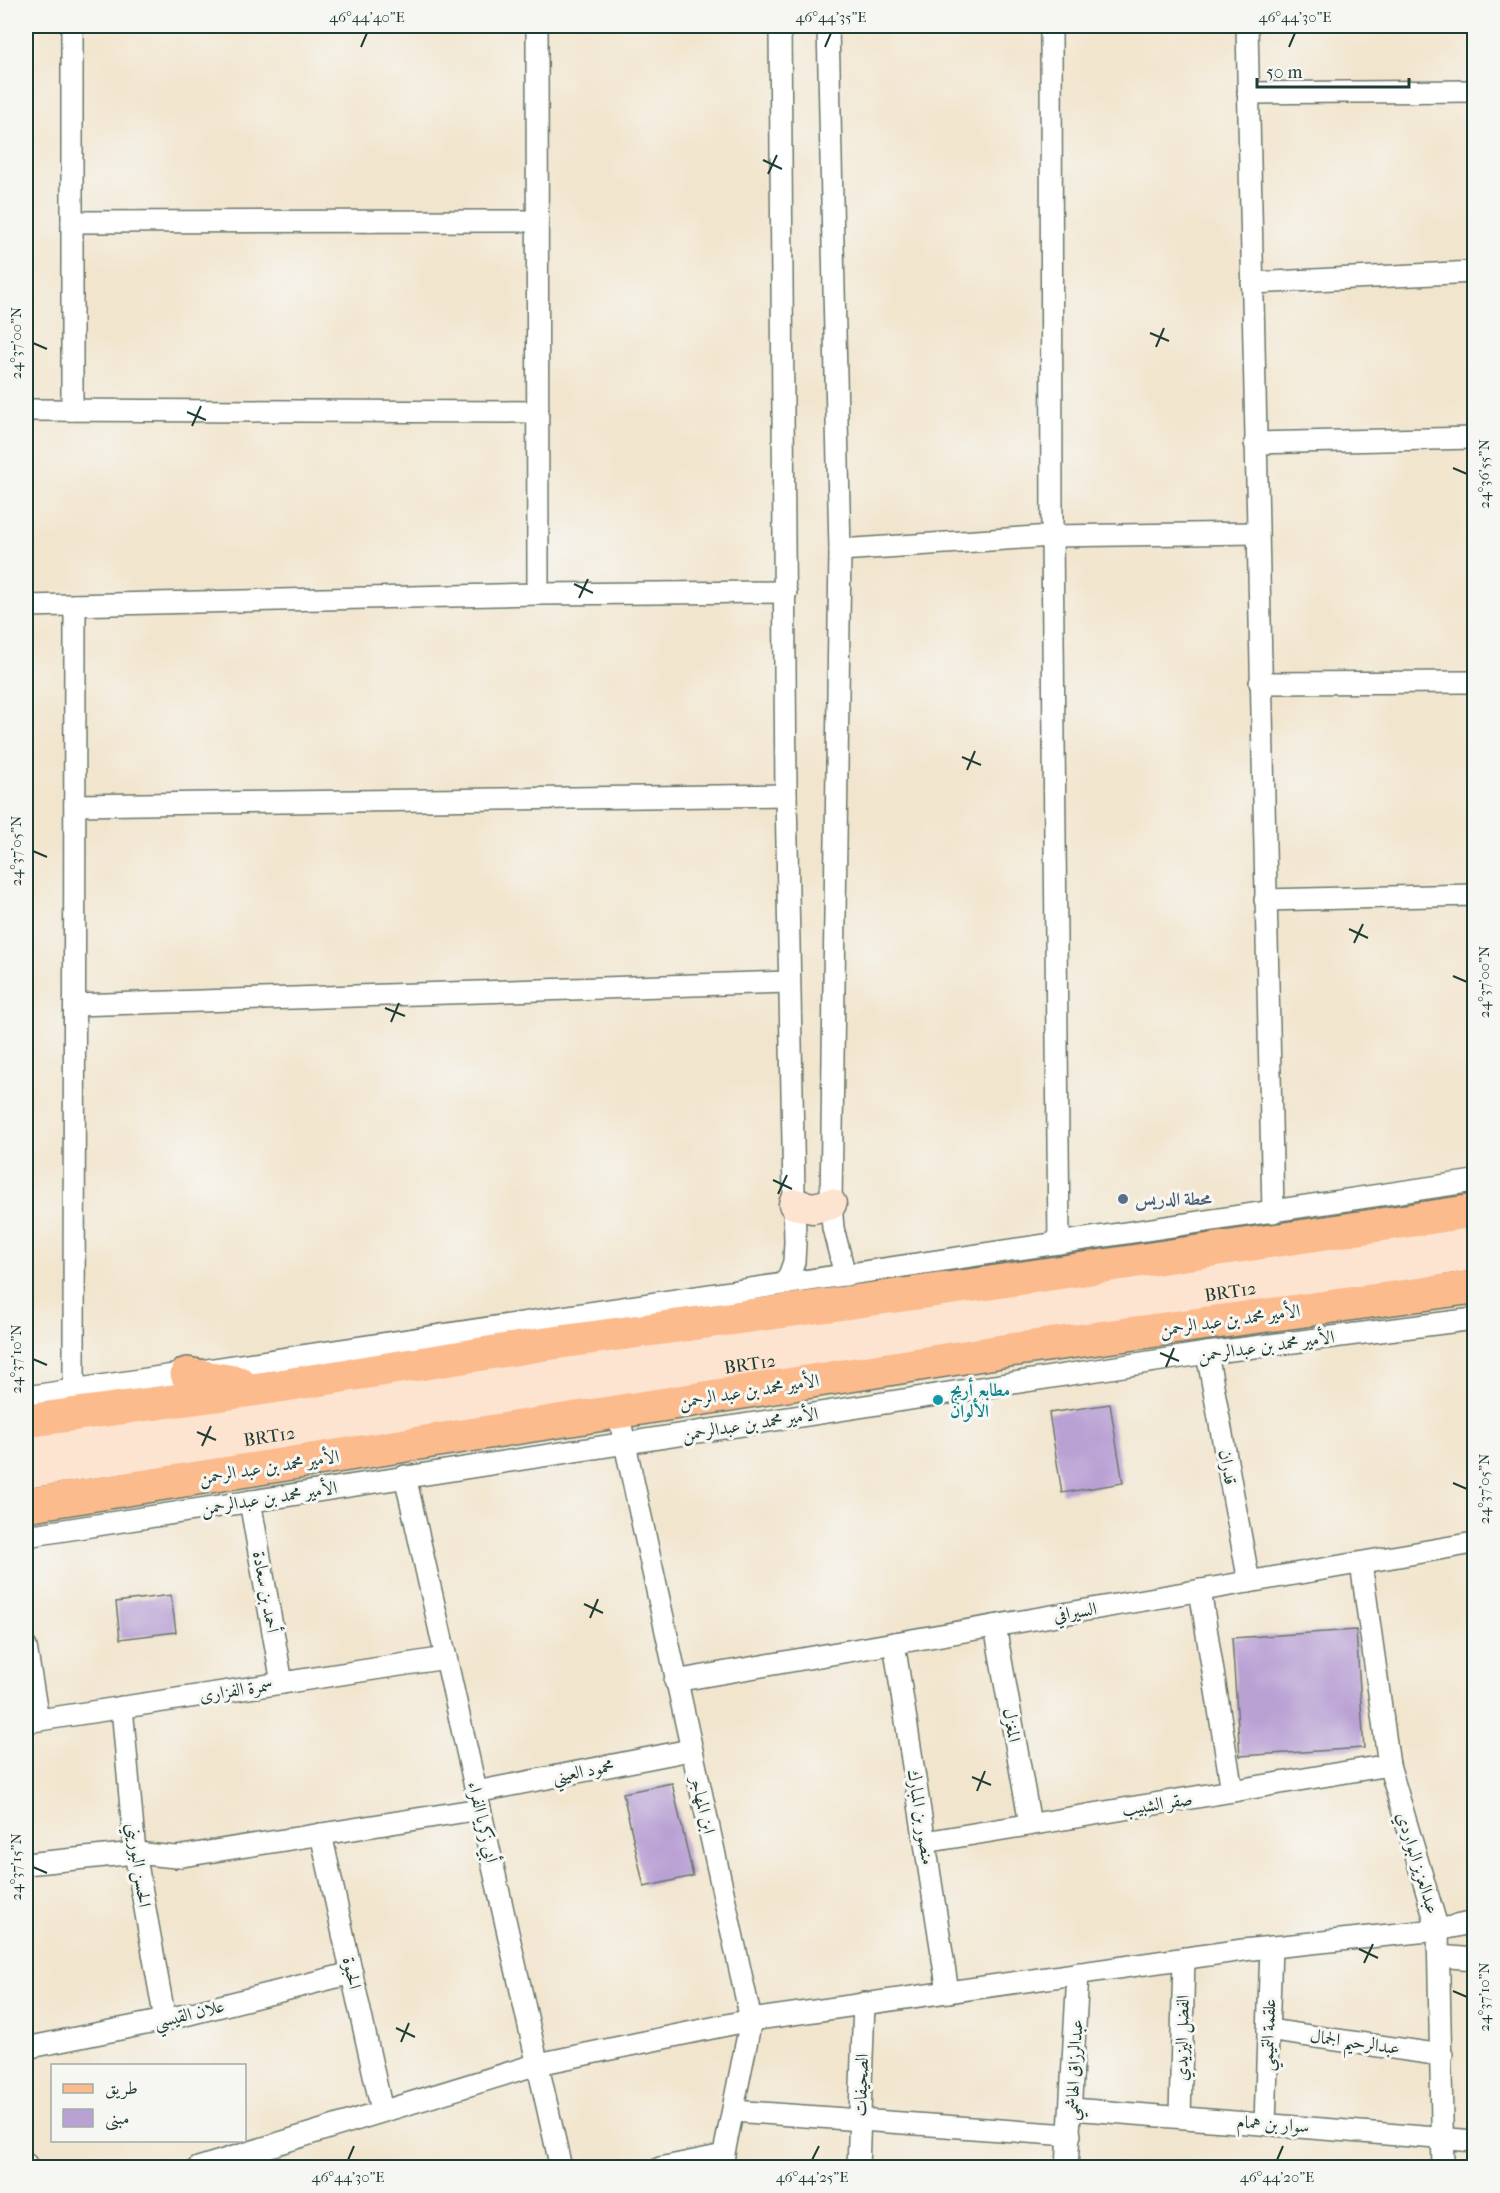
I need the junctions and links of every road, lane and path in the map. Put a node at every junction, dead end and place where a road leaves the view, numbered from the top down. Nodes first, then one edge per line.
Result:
1 (72, 26) edge
2 (537, 26) edge
3 (780, 26) edge
4 (828, 26) edge
5 (1051, 26) edge
6 (1247, 26) edge
7 (1474, 91) edge
8 (1248, 93) junction
9 (538, 221) junction
10 (72, 222) junction
11 (1474, 272) edge
12 (1252, 283) junction
13 (26, 410) edge
14 (72, 410) junction
15 (538, 412) junction
16 (1474, 438) edge
17 (1256, 443) junction
18 (1257, 533) junction
19 (1052, 536) junction
20 (840, 550) junction
21 (786, 592) junction
22 (538, 594) junction
23 (75, 605) junction
24 (26, 606) edge
25 (1474, 682) edge
26 (1260, 683) junction
27 (786, 795) junction
28 (75, 806) junction
29 (1474, 895) edge
30 (1265, 900) junction
31 (789, 982) junction
32 (75, 1005) junction
33 (1474, 1181) edge
34 (794, 1204) junction
35 (831, 1204) junction
36 (1474, 1211) edge
37 (1273, 1212) junction
38 (1474, 1229) edge
39 (1059, 1243) junction
40 (1474, 1255) edge
41 (845, 1275) junction
42 (786, 1284) junction
43 (1474, 1287) edge
44 (1474, 1319) edge
45 (544, 1333) junction
46 (1207, 1353) junction
47 (187, 1374) junction
48 (267, 1388) junction
49 (74, 1390) junction
50 (26, 1397) edge
51 (26, 1421) edge
52 (622, 1428) junction
53 (26, 1447) edge
54 (26, 1473) edge
55 (405, 1476) junction
56 (250, 1501) junction
57 (26, 1505) edge
58 (26, 1536) edge
59 (1474, 1543) edge
60 (1361, 1563) junction
61 (1249, 1582) junction
62 (1200, 1590) junction
63 (995, 1626) junction
64 (894, 1643) junction
65 (26, 1647) edge
66 (446, 1658) junction
67 (675, 1681) junction
68 (282, 1683) junction
69 (122, 1707) junction
70 (32, 1721) edge
71 (690, 1750) junction
72 (1389, 1765) junction
73 (1232, 1791) junction
74 (478, 1801) junction
75 (1030, 1824) junction
76 (321, 1834) junction
77 (925, 1842) junction
78 (135, 1853) junction
79 (26, 1864) edge
80 (1474, 1922) edge
81 (1438, 1930) junction
82 (1272, 1947) junction
83 (1439, 1956) junction
84 (1184, 1958) junction
85 (1474, 1959) edge
86 (352, 1973) junction
87 (1078, 1973) junction
88 (948, 1992) junction
89 (864, 2003) junction
90 (165, 2020) junction
91 (751, 2020) junction
92 (1268, 2030) junction
93 (26, 2048) edge
94 (1442, 2055) junction
95 (538, 2064) junction
96 (1072, 2109) junction
97 (382, 2111) junction
98 (733, 2111) junction
99 (1180, 2117) junction
100 (860, 2120) junction
101 (1265, 2124) junction
102 (1070, 2135) junction
103 (1444, 2137) junction
104 (1474, 2140) edge
105 (723, 2161) edge
106 (198, 2168) edge
107 (561, 2168) edge
108 (660, 2168) edge
109 (858, 2168) edge
110 (1067, 2168) edge
111 (1443, 2168) edge

1 - 10 street
2 - 9 street
3 - 21 street
4 - 20 street
5 - 19 street
6 - 8 street
7 - 8 street
8 - 12 street
9 - 10 street
9 - 15 street
10 - 14 street
11 - 12 street
12 - 17 street
13 - 14 street
14 - 15 street
15 - 22 street
16 - 17 street
17 - 18 street
18 - 19 street
18 - 26 street
19 - 20 street
19 - 39 street
20 - 35 street
21 - 22 street
21 - 27 street
22 - 23 street
23 - 24 street
23 - 28 street
25 - 26 street
26 - 30 street
27 - 28 street
27 - 31 street
28 - 32 street
29 - 30 street
30 - 37 street
31 - 32 street
31 - 34 street
32 - 49 street
33 - 37 street
34 - 35 main road
34 - 42 street
35 - 41 street
36 - 45 main road
37 - 39 street
38 - 53 main road, BRT12
39 - 41 street
40 - 54 main road, BRT12
41 - 42 street
42 - 45 street
43 - 52 main road, الأمير محمد بن عبد الرحمن
44 - 46 street, الأمير محمد بن عبدالرحمن
45 - 47 street
45 - 48 main road
46 - 52 street, الأمير محمد بن عبدالرحمن
46 - 61 street, قدران
47 - 48 main road
47 - 49 street
48 - 51 main road
49 - 50 street
52 - 55 street, الأمير محمد بن عبدالرحمن
52 - 57 main road, الأمير محمد بن عبد الرحمن
52 - 67 street, ابن المهاجر
55 - 56 street, الأمير محمد بن عبدالرحمن
55 - 66 street, أبي زكريا الفراء
56 - 58 street, الأمير محمد بن عبدالرحمن
56 - 68 street, أحمد بن سعادة
59 - 60 street, السيرافي
60 - 61 street, السيرافي
60 - 72 street, عبدالعزيز البواردي
61 - 62 street, السيرافي
62 - 63 street, السيرافي
62 - 73 street
63 - 64 street, السيرافي
63 - 75 street, المغزل
64 - 67 street, السيرافي
64 - 77 street, منصور بن المبارك
65 - 70 street
66 - 68 street, سمرة الفزارى
66 - 74 street, أبي زكريا الفراء
67 - 71 street, ابن المهاجر
68 - 69 street, سمرة الفزارى
69 - 70 street, سمرة الفزارى
69 - 78 street, الحسن البوريني
71 - 74 street, محمود العيني
71 - 91 street, ابن المهاجر
72 - 73 street, صقر الشبيب
72 - 81 street, عبدالعزيز البواردي
73 - 75 street, صقر الشبيب
74 - 76 street, محمود العيني
74 - 95 street, أبي زكريا الفراء
75 - 77 street, صقر الشبيب
76 - 78 street, محمود العيني
76 - 86 street, الحبوة
77 - 88 street, منصور بن المبارك
78 - 79 street, محمود العيني
78 - 90 street, الحسن البوريني
80 - 81 street
81 - 82 street
81 - 83 street, عبدالعزيز البواردي
82 - 84 street
82 - 92 street, علقمة التميمي
83 - 85 street
83 - 94 street, عبدالعزيز البواردي
84 - 87 street
84 - 99 street, الفضل اليزيدي
86 - 90 street, علان القيسي
86 - 97 street, الحبوة
87 - 88 street
87 - 96 street, عبدالرزاق الهاشمي
88 - 89 street
89 - 91 street
89 - 100 street, الصحيفات
90 - 93 street, علان القيسي
91 - 95 street
91 - 98 street, ابن المهاجر
92 - 94 street, عبدالرحيم الجمال
92 - 101 street, علقمة التميمي
94 - 103 street, عبدالعزيز البواردي
95 - 97 street
95 - 107 street, أبي زكريا الفراء
96 - 99 street, سوار بن همام
96 - 102 street, عبدالرزاق الهاشمي
97 - 106 street
98 - 100 street
98 - 105 street, ابن المهاجر
99 - 101 street, سوار بن همام
100 - 102 street
100 - 109 street, الصحيفات
101 - 103 street, سوار بن همام
102 - 110 street, عبدالرزاق الهاشمي
103 - 104 street, سوار بن همام
103 - 111 street, عبدالعزيز البواردي
105 - 108 street

